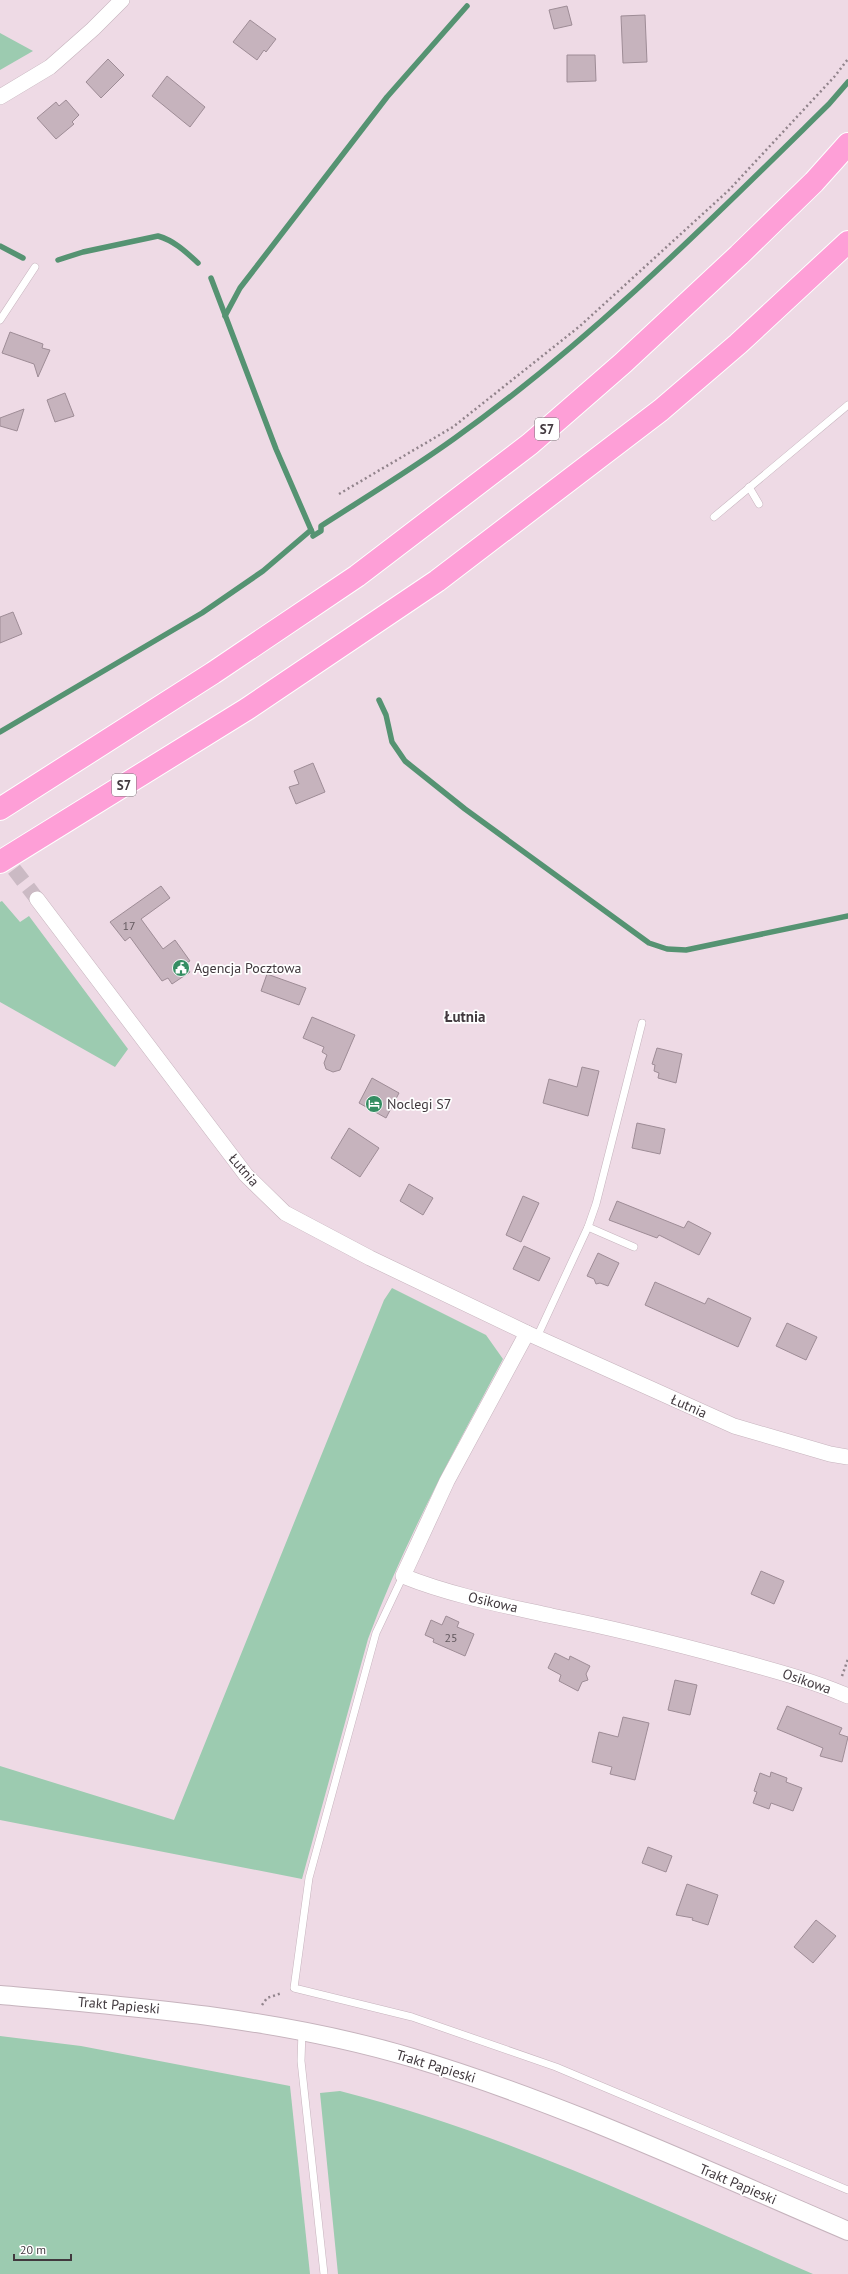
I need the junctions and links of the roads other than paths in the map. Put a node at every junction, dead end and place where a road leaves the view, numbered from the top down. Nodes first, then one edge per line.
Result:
1 (122, 0) edge
2 (0, 97) edge
3 (848, 144) edge
4 (848, 242) edge
5 (34, 267) dead end
6 (0, 320) edge
7 (848, 405) edge
8 (749, 487) junction
9 (759, 504) dead end
10 (714, 516) dead end
11 (0, 809) edge
12 (0, 862) edge
13 (37, 899) tunnel mouth
14 (642, 1023) dead end
15 (588, 1227) junction
16 (634, 1247) dead end
17 (532, 1335) junction
18 (848, 1457) edge
19 (403, 1576) junction
20 (848, 1696) edge
21 (0, 1995) edge
22 (302, 2031) junction
23 (848, 2190) edge
24 (848, 2231) edge
25 (324, 2274) edge

1 - 2 street
3 - 11 highway, S7
4 - 12 highway, S7
5 - 6 lane
7 - 8 lane
8 - 9 lane
8 - 10 lane
13 - 17 street, Łutnia
14 - 15 lane
15 - 16 lane
15 - 17 lane
17 - 18 street, Łutnia
17 - 19 street
19 - 20 street, Osikowa
19 - 23 lane
21 - 22 street, Trakt Papieski
22 - 24 street, Trakt Papieski
22 - 25 lane

